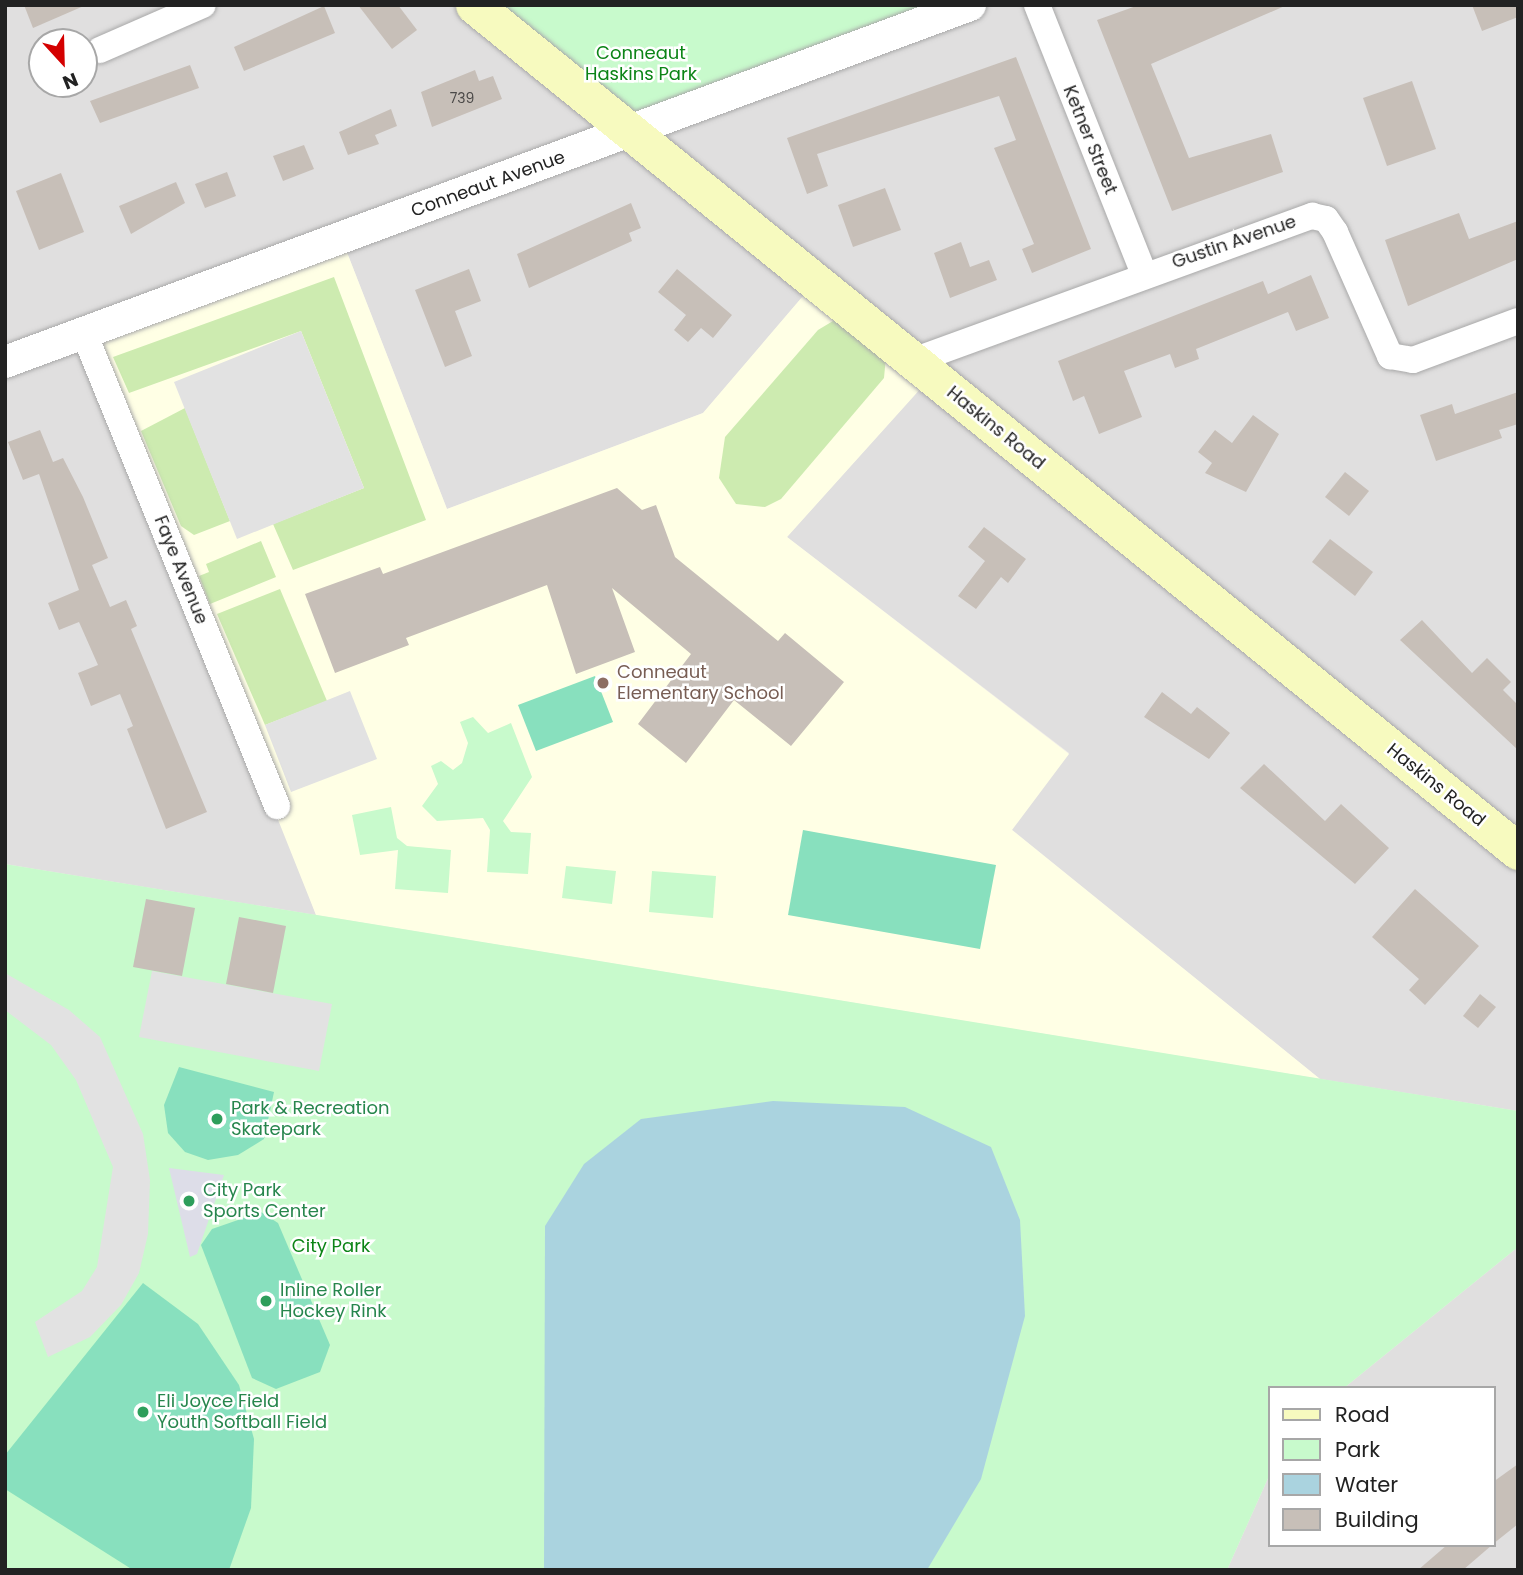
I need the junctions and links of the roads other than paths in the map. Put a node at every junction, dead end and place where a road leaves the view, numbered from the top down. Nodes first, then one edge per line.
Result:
1 (203, 5) edge
2 (474, 5) edge
3 (970, 5) edge
4 (1037, 5) edge
5 (100, 50) dead end
6 (629, 131) junction
7 (1144, 274) junction
8 (1518, 321) edge
9 (84, 333) junction
10 (913, 361) junction
11 (5, 362) edge
12 (277, 806) dead end
13 (1518, 851) edge

1 - 5 street
2 - 6 main road, Haskins Road
3 - 6 street, Conneaut Avenue
4 - 7 street, Ketner Street
6 - 9 street, Conneaut Avenue
6 - 10 main road, Haskins Road
7 - 8 street, Gustin Avenue
7 - 10 street, Gustin Avenue
9 - 11 street, Conneaut Avenue
9 - 12 street, Faye Avenue
10 - 13 main road, Haskins Road

